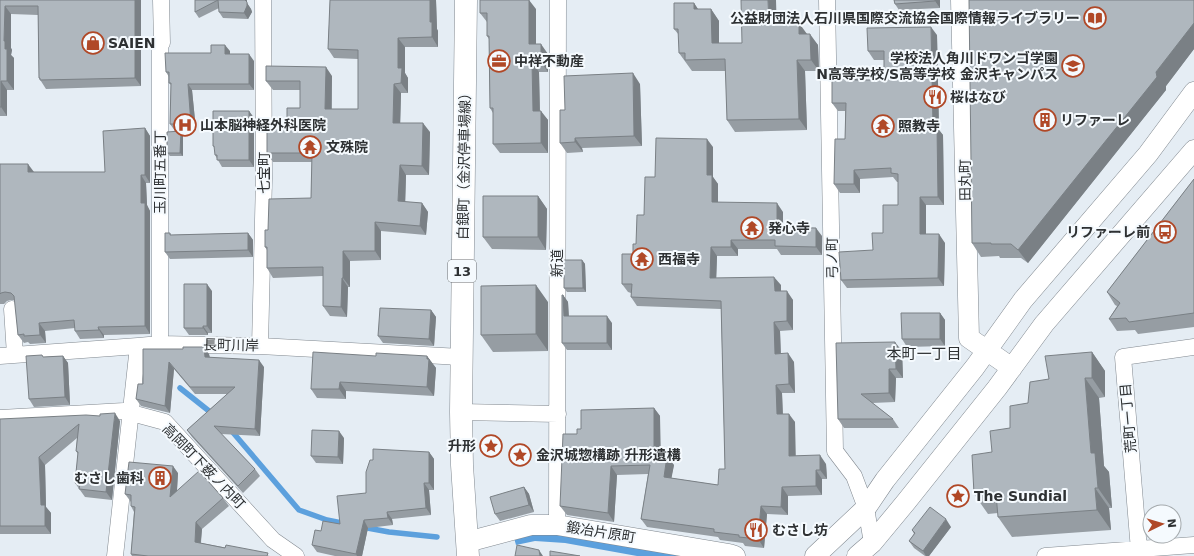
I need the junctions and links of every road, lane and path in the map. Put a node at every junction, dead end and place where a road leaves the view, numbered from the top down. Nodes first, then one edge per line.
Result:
1 (162, 0) edge
2 (263, 0) edge
3 (466, 0) edge
4 (558, 0) edge
5 (827, 0) edge
6 (961, 0) edge
7 (1194, 92) edge
8 (1194, 150) edge
9 (12, 309) dead end
10 (160, 344) junction
11 (138, 346) junction
12 (260, 346) junction
13 (1194, 347) edge
14 (987, 351) junction
15 (8, 355) edge
16 (461, 357) junction
17 (1012, 368) junction
18 (130, 412) junction
19 (461, 412) junction
20 (558, 414) junction
21 (0, 418) edge
22 (866, 508) junction
23 (557, 525) junction
24 (1194, 545) edge
25 (468, 549) edge
26 (1139, 550) junction
27 (870, 552) edge
28 (115, 556) edge
29 (296, 556) edge
30 (735, 556) edge
31 (815, 556) edge
32 (1045, 556) edge

1 - 10 street, 玉川町五番丁
2 - 12 street, 七宝町
3 - 16 main road, 白銀町（金沢停車場線） / 13
4 - 20 street, 新道
5 - 22 street, 弓ノ町
6 - 14 street, 田丸町
7 - 14 street
8 - 17 street
9 - 15 street
10 - 11 street, 長町川岸
10 - 12 street, 長町川岸
11 - 15 street, 長町川岸
11 - 18 street
12 - 16 street, 長町川岸
13 - 26 street, 荒町一丁目
14 - 17 street
14 - 22 street
16 - 19 main road, 白銀町（金沢停車場線） / 13
17 - 27 street
18 - 21 street, 高岡町下薮ノ内町
18 - 28 street
18 - 29 street, 高岡町下薮ノ内町
19 - 20 street
19 - 25 main road, 白銀町（金沢停車場線） / 13
20 - 23 street, 新道
22 - 27 street, 弓ノ町
22 - 31 street
23 - 25 street, 鍛冶片原町
23 - 30 street, 鍛冶片原町
24 - 26 street
26 - 32 street

